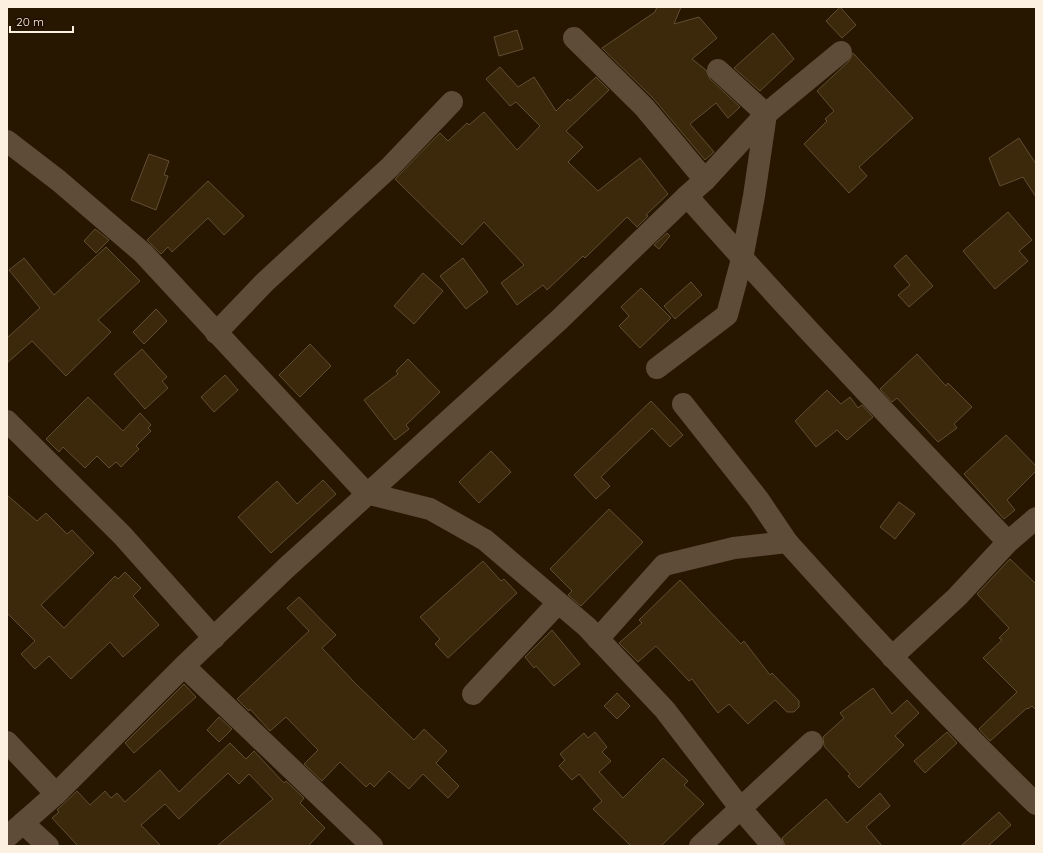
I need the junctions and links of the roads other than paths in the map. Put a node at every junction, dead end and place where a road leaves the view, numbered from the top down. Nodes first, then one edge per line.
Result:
1 (574, 38) dead end
2 (841, 52) dead end
3 (718, 70) dead end
4 (452, 102) dead end
5 (766, 114) junction
6 (7, 141) edge
7 (705, 180) junction
8 (687, 196) junction
9 (742, 259) junction
10 (216, 333) junction
11 (656, 368) dead end
12 (682, 404) dead end
13 (7, 421) edge
14 (366, 493) junction
15 (1036, 518) edge
16 (788, 542) junction
17 (1008, 542) junction
18 (558, 603) junction
19 (214, 638) junction
20 (598, 639) junction
21 (892, 658) junction
22 (184, 666) junction
23 (473, 694) dead end
24 (7, 742) edge
25 (812, 742) dead end
26 (56, 794) junction
27 (1036, 804) edge
28 (741, 809) junction
29 (15, 830) edge
30 (48, 846) edge
31 (372, 846) edge
32 (700, 846) edge
33 (773, 846) edge

1 - 7 street
2 - 5 street
3 - 5 street
4 - 10 street
5 - 7 street
5 - 9 street
6 - 10 street
7 - 8 street
8 - 9 street
8 - 14 street
9 - 11 street
9 - 17 street
10 - 14 street
12 - 16 street
13 - 19 street
14 - 18 street
14 - 19 street
15 - 17 street
16 - 20 street
16 - 21 street
17 - 21 street
18 - 20 street
18 - 23 street
19 - 22 street
20 - 28 street
21 - 27 street
22 - 26 street
22 - 31 street
24 - 26 street
25 - 28 street
26 - 29 street
28 - 32 street
28 - 33 street
29 - 30 street

